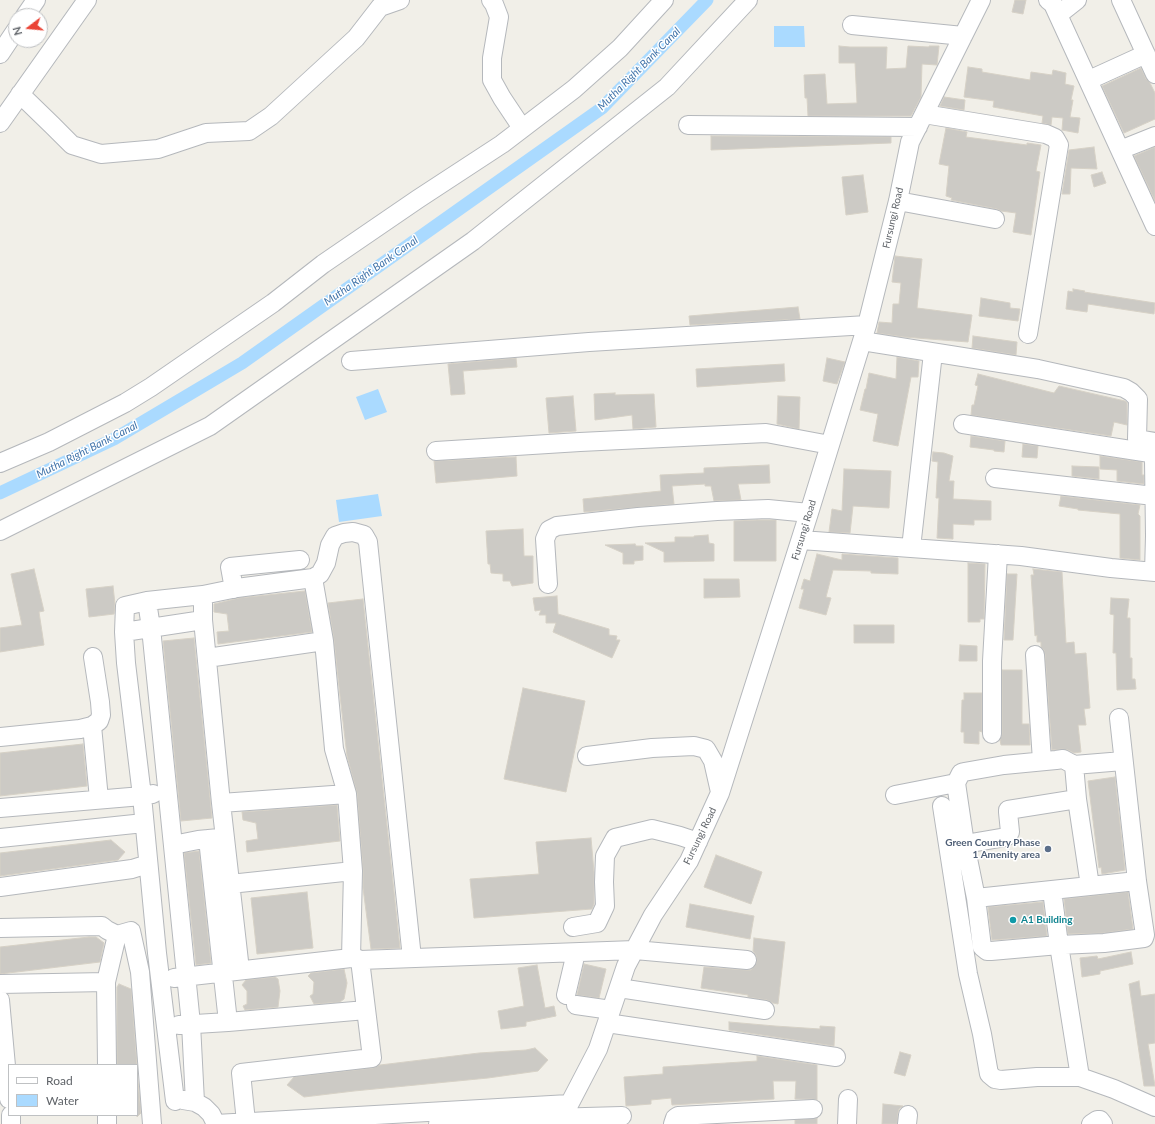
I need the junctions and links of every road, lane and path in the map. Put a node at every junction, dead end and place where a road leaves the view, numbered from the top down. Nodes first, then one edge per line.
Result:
1 (87, 0) edge
2 (400, 0) edge
3 (491, 0) edge
4 (664, 0) edge
5 (748, 0) edge
6 (981, 0) edge
7 (1048, 0) edge
8 (1077, 0) edge
9 (1121, 0) edge
10 (1058, 15) junction
11 (852, 25) dead end
12 (963, 36) junction
13 (8, 42) edge
14 (0, 54) edge
15 (1146, 54) junction
16 (1155, 74) edge
17 (1089, 80) junction
18 (20, 94) junction
19 (921, 120) junction
20 (0, 124) edge
21 (688, 126) dead end
22 (522, 128) junction
23 (1155, 136) edge
24 (1120, 150) junction
25 (898, 201) junction
26 (995, 219) dead end
27 (1155, 224) edge
28 (864, 333) junction
29 (1028, 334) dead end
30 (933, 353) junction
31 (351, 361) dead end
32 (963, 424) dead end
33 (1155, 442) edge
34 (830, 445) junction
35 (436, 451) dead end
36 (0, 463) edge
37 (1154, 476) edge
38 (995, 478) dead end
39 (1154, 503) edge
40 (810, 513) junction
41 (0, 531) edge
42 (801, 540) junction
43 (1155, 547) edge
44 (911, 548) junction
45 (998, 554) junction
46 (300, 560) dead end
47 (1154, 572) edge
48 (313, 578) junction
49 (548, 584) dead end
50 (234, 589) junction
51 (203, 595) junction
52 (147, 601) junction
53 (204, 620) junction
54 (151, 628) junction
55 (124, 632) junction
56 (324, 642) junction
57 (1035, 655) dead end
58 (92, 657) dead end
59 (207, 658) junction
60 (1119, 718) dead end
61 (92, 726) junction
62 (992, 734) dead end
63 (0, 737) edge
64 (587, 756) dead end
65 (1042, 761) junction
66 (1123, 761) junction
67 (1074, 765) junction
68 (956, 783) junction
69 (167, 791) junction
70 (720, 793) junction
71 (347, 794) junction
72 (895, 795) dead end
73 (142, 796) junction
74 (99, 799) junction
75 (1078, 799) junction
76 (221, 803) junction
77 (942, 806) dead end
78 (0, 808) edge
79 (144, 823) junction
80 (0, 838) edge
81 (217, 839) junction
82 (698, 842) junction
83 (965, 844) junction
84 (173, 845) junction
85 (148, 864) junction
86 (353, 872) junction
87 (1137, 881) junction
88 (230, 884) junction
89 (1090, 886) junction
90 (0, 888) edge
91 (1052, 890) junction
92 (976, 898) junction
93 (573, 927) dead end
94 (0, 928) edge
95 (155, 928) junction
96 (124, 933) junction
97 (1059, 945) junction
98 (632, 956) junction
99 (412, 958) junction
100 (356, 959) junction
101 (747, 960) dead end
102 (574, 961) junction
103 (486, 965) dead end
104 (240, 970) junction
105 (222, 972) junction
106 (185, 976) junction
107 (161, 980) junction
108 (106, 982) junction
109 (0, 984) edge
110 (619, 988) junction
111 (0, 1000) edge
112 (366, 1010) junction
113 (765, 1010) dead end
114 (609, 1017) junction
115 (228, 1022) junction
116 (191, 1024) junction
117 (166, 1026) junction
118 (836, 1057) dead end
119 (107, 1064) edge
120 (3, 1076) edge
121 (1080, 1077) junction
122 (8, 1096) edge
123 (848, 1099) dead end
124 (175, 1101) junction
125 (195, 1102) junction
126 (1155, 1108) edge
127 (813, 1109) dead end
128 (563, 1116) edge
129 (622, 1116) dead end
130 (775, 1118) edge
131 (246, 1122) junction
132 (152, 1124) edge
133 (216, 1124) edge
134 (438, 1124) edge
135 (673, 1124) edge
136 (847, 1124) edge
137 (1091, 1124) edge
138 (1103, 1124) edge

1 - 18 street
2 - 18 street
3 - 22 street
4 - 22 street
5 - 41 street
6 - 12 street, Fursungi Road
7 - 10 street
8 - 10 street
9 - 15 street
10 - 17 street
11 - 12 street
12 - 19 street, Fursungi Road
13 - 14 street
15 - 16 street
15 - 17 street
17 - 24 street
18 - 20 street
19 - 21 street
19 - 25 street, Fursungi Road
19 - 29 street
22 - 36 street
23 - 24 street
24 - 27 street
25 - 26 street
25 - 28 street, Fursungi Road
28 - 30 street
28 - 31 street
28 - 34 street, Fursungi Road
30 - 33 street
30 - 44 street
32 - 37 street
34 - 35 street
34 - 40 street, Fursungi Road
37 - 39 street
38 - 39 street
39 - 43 street
40 - 42 street, Fursungi Road
40 - 49 street
42 - 44 street
42 - 70 street, Fursungi Road
43 - 47 street
44 - 45 street
45 - 47 street
45 - 62 street
46 - 50 street
48 - 50 street
48 - 56 street
48 - 99 street
50 - 51 street
51 - 52 street
51 - 53 street
52 - 54 street
52 - 55 street
53 - 54 street
53 - 59 street
54 - 55 street
54 - 69 street
55 - 73 street
56 - 59 street
56 - 71 street
57 - 65 street
58 - 61 street
59 - 76 street
60 - 66 street
61 - 63 street
61 - 74 street
64 - 70 street
65 - 67 street
65 - 68 street
66 - 67 street
66 - 87 street
67 - 75 street
68 - 72 street
68 - 83 street
69 - 73 street
69 - 84 street
70 - 82 street, Fursungi Road
71 - 76 street
71 - 86 street
73 - 74 street
73 - 79 street
74 - 78 street
75 - 83 street
75 - 89 street
76 - 81 street
77 - 121 street
79 - 80 street
79 - 85 street
81 - 84 street
81 - 88 street
81 - 105 street
82 - 93 street
82 - 98 street, Fursungi Road
83 - 92 street
84 - 106 street
85 - 90 street
85 - 95 street
86 - 88 street
86 - 100 street
87 - 89 street
87 - 97 street
88 - 104 street
89 - 91 street
91 - 92 street
91 - 97 street
92 - 97 street
94 - 96 street
95 - 96 street
95 - 107 street
96 - 108 street
96 - 132 street
97 - 121 street
98 - 99 street
98 - 101 street
98 - 102 street
98 - 110 street, Fursungi Road
99 - 100 street
100 - 104 street
100 - 112 street
102 - 103 street
102 - 114 street
104 - 105 street
105 - 106 street
105 - 115 street
106 - 107 street
106 - 116 street
107 - 117 street
108 - 109 street
108 - 119 street
110 - 113 street
110 - 114 street, Fursungi Road
111 - 120 street
112 - 115 street
112 - 131 street
114 - 118 street
114 - 128 street, Fursungi Road
115 - 116 street
116 - 117 street
116 - 125 street
117 - 124 street
120 - 122 street
121 - 126 street
123 - 136 street
124 - 125 street
124 - 132 street
125 - 133 street
127 - 130 street
128 - 129 street
128 - 131 street
128 - 134 street
130 - 135 street
131 - 133 street
137 - 138 street

